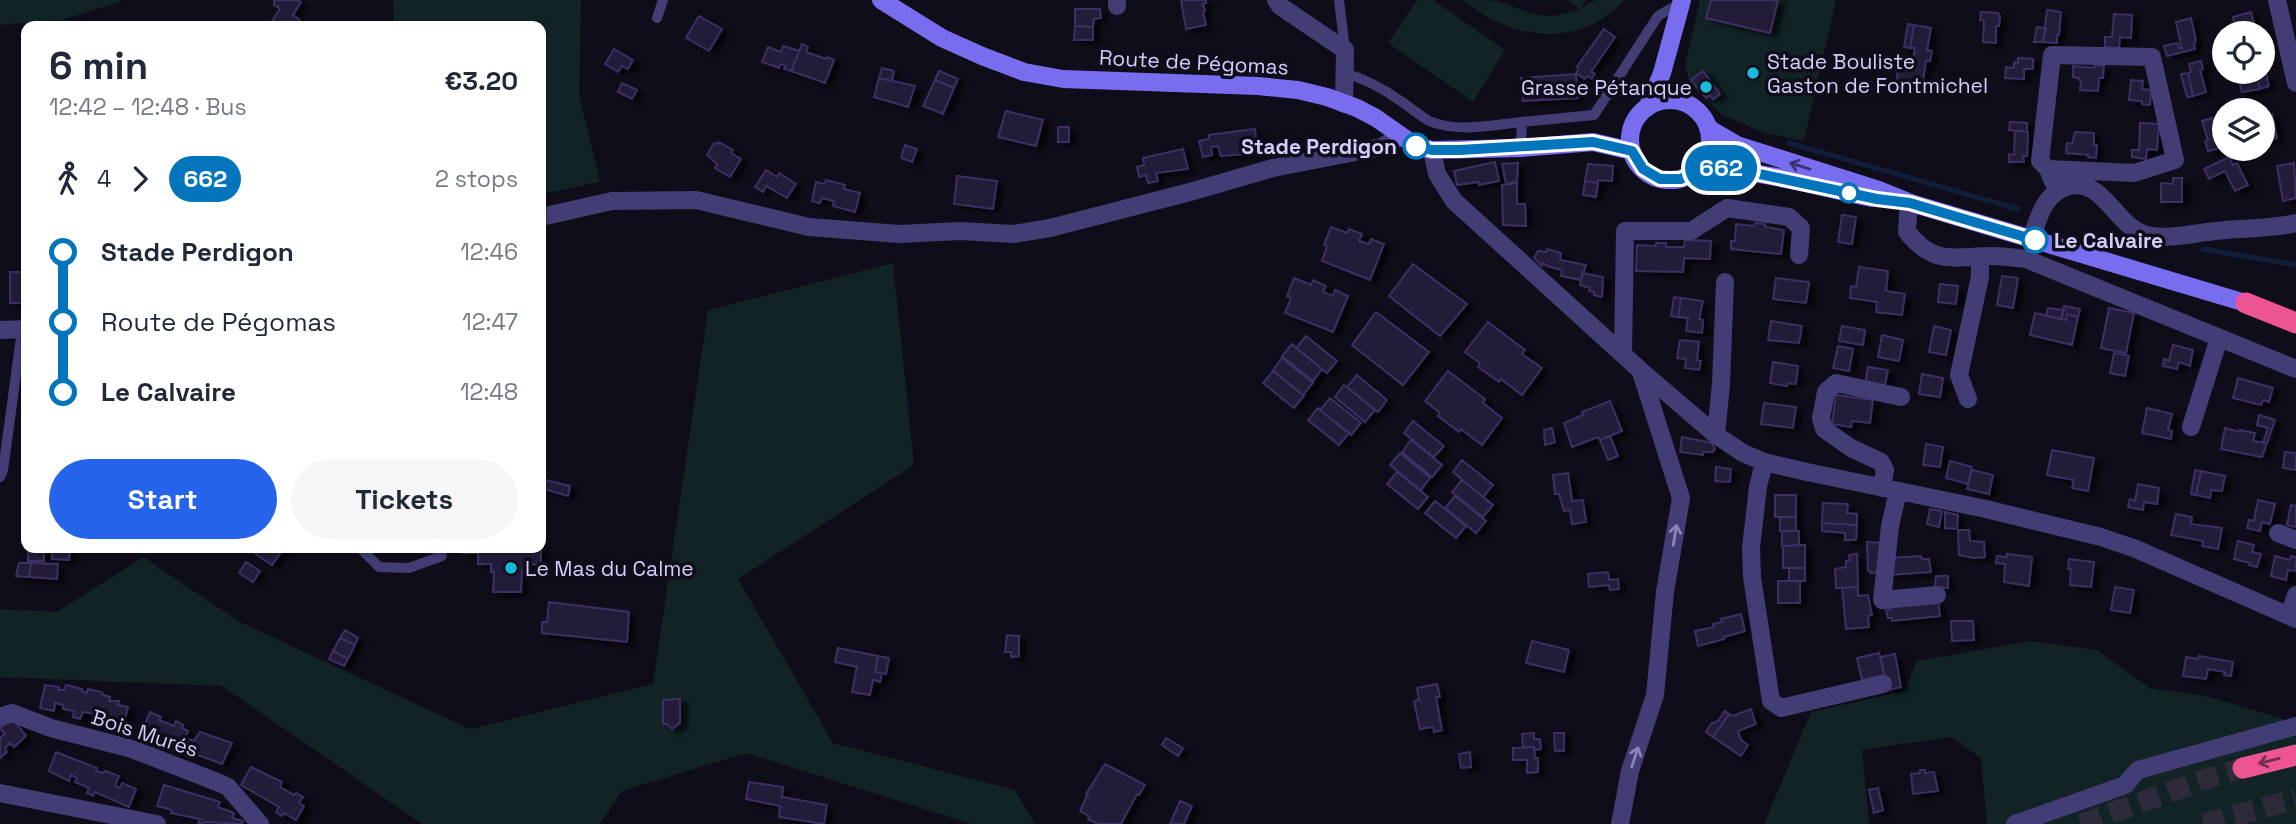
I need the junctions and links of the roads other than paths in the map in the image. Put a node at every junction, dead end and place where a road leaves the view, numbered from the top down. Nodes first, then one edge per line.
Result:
1 (663, 0) edge
2 (881, 0) edge
3 (1276, 0) edge
4 (1339, 0) edge
5 (2277, 0) edge
6 (1682, 1) edge
7 (657, 18) dead end
8 (1345, 50) junction
9 (1344, 73) junction
10 (1662, 74) junction
11 (2296, 83) edge
12 (1675, 100) junction
13 (1344, 104) junction
14 (1647, 108) junction
15 (1522, 122) junction
16 (1634, 124) junction
17 (1708, 128) junction
18 (1400, 137) junction
19 (1593, 142) junction
20 (1521, 148) junction
21 (1432, 150) junction
22 (1632, 151) junction
23 (1698, 168) junction
24 (2048, 170) junction
25 (2057, 191) junction
26 (1910, 203) junction
27 (546, 217) edge
28 (2296, 223) edge
29 (2031, 239) junction
30 (1799, 255) dead end
31 (1980, 257) junction
32 (1726, 282) dead end
33 (2246, 303) joint
34 (2296, 321) edge
35 (21, 329) edge
36 (0, 330) edge
37 (2219, 338) junction
38 (21, 349) edge
39 (1623, 354) junction
40 (2296, 369) edge
41 (1640, 370) junction
42 (1901, 397) dead end
43 (1968, 399) dead end
44 (2191, 427) dead end
45 (1716, 435) junction
46 (1764, 462) junction
47 (0, 477) edge
48 (1890, 489) junction
49 (2278, 533) dead end
50 (2296, 540) edge
51 (365, 553) edge
52 (442, 556) dead end
53 (1937, 595) dead end
54 (2296, 595) edge
55 (2293, 617) edge
56 (1883, 684) dead end
57 (0, 717) edge
58 (2296, 726) edge
59 (2296, 755) edge
60 (2242, 768) tunnel mouth
61 (0, 793) edge
62 (157, 824) edge
63 (260, 824) edge
64 (1620, 824) edge
65 (2015, 824) edge

1 - 7 lane
2 - 13 main road, Route de Pégomas
3 - 8 street
4 - 8 lane
5 - 11 street
6 - 10 main road
6 - 15 lane
8 - 9 street
9 - 13 street
9 - 15 lane
10 - 12 main road
10 - 14 main road
12 - 14 main road
12 - 17 main road
13 - 18 main road, Route de Pégomas
14 - 16 main road
15 - 20 lane
16 - 19 main road, Route de Pégomas
16 - 22 main road
17 - 23 main road
26 -> 17 main road
18 - 21 main road, Route de Pégomas
18 - 27 street
19 - 20 main road, Route de Pégomas
19 - 22 main road, Route de Pégomas
20 - 21 main road, Route de Pégomas
21 - 39 street
22 - 23 main road
23 - 26 main road
24 - 24 street
24 - 25 street
25 - 28 street
25 - 29 street
26 - 29 main road
26 - 31 street
29 - 33 main road
30 - 39 street
31 - 37 street
31 - 43 street
32 - 45 street
33 - 34 highway
35 - 36 street
37 - 40 street
37 - 44 street
38 - 47 lane
39 - 41 street
41 - 45 street
64 -> 41 street
42 - 48 street
45 - 46 street
46 - 48 street
46 - 56 street
48 - 53 street
48 - 55 street
49 - 50 street
51 - 52 lane
54 - 55 street
57 - 63 street, Bois Murés
58 - 65 street
59 -> 60 highway
61 - 62 street

